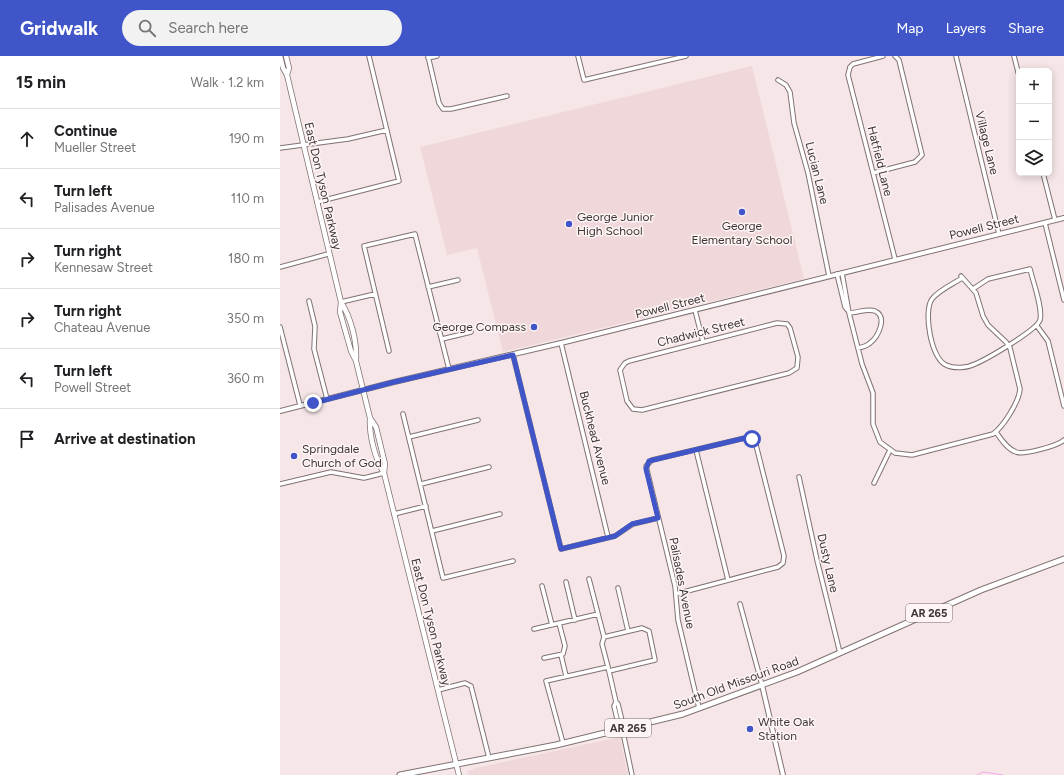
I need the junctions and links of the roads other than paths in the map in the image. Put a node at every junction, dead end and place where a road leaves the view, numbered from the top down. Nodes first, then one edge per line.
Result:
1 (280, 56) edge
2 (286, 56) edge
3 (369, 56) edge
4 (437, 56) edge
5 (578, 56) edge
6 (686, 56) edge
7 (883, 56) edge
8 (895, 56) edge
9 (956, 56) edge
10 (1014, 56) edge
11 (428, 57) edge
12 (1017, 68) edge
13 (287, 75) junction
14 (778, 80) dead end
15 (507, 96) dead end
16 (387, 130) junction
17 (303, 145) junction
18 (280, 148) edge
19 (873, 173) junction
20 (1044, 176) edge
21 (316, 202) junction
22 (1064, 218) edge
23 (1055, 220) junction
24 (1045, 223) junction
25 (999, 234) junction
26 (328, 254) junction
27 (895, 260) junction
28 (280, 267) edge
29 (839, 274) junction
30 (829, 276) junction
31 (458, 280) dead end
32 (428, 287) junction
33 (973, 289) junction
34 (375, 294) junction
35 (1064, 300) edge
36 (309, 301) dead end
37 (341, 302) junction
38 (695, 310) junction
39 (849, 313) junction
40 (1037, 326) junction
41 (280, 327) edge
42 (471, 332) dead end
43 (442, 339) junction
44 (703, 342) junction
45 (561, 343) junction
46 (1008, 345) junction
47 (858, 348) junction
48 (389, 351) dead end
49 (513, 355) junction
50 (449, 369) junction
51 (364, 390) junction
52 (327, 399) junction
53 (300, 406) junction
54 (1064, 406) edge
55 (280, 411) edge
56 (403, 414) dead end
57 (478, 420) dead end
58 (996, 432) junction
59 (409, 436) junction
60 (1064, 440) edge
61 (696, 450) junction
62 (890, 450) junction
63 (489, 467) dead end
64 (384, 473) junction
65 (799, 477) dead end
66 (874, 483) dead end
67 (280, 484) edge
68 (420, 484) junction
69 (426, 506) junction
70 (394, 514) junction
71 (500, 514) dead end
72 (658, 518) junction
73 (432, 531) junction
74 (608, 537) junction
75 (1064, 559) edge
76 (513, 561) dead end
77 (589, 578) dead end
78 (728, 580) junction
79 (566, 582) dead end
80 (542, 586) dead end
81 (618, 588) dead end
82 (676, 594) junction
83 (740, 604) dead end
84 (598, 614) junction
85 (575, 620) junction
86 (559, 623) junction
87 (552, 625) junction
88 (534, 630) dead end
89 (628, 631) junction
90 (604, 637) junction
91 (840, 653) junction
92 (561, 655) junction
93 (544, 658) dead end
94 (609, 669) junction
95 (566, 676) junction
96 (762, 685) junction
97 (438, 690) junction
98 (699, 708) junction
99 (621, 726) junction
100 (563, 743) junction
101 (489, 758) junction
102 (456, 765) junction
103 (400, 775) edge
104 (459, 775) edge
105 (632, 775) edge
106 (783, 775) edge

1 - 13 main road, East Don Tyson Parkway
2 - 13 main road, East Don Tyson Parkway
3 - 16 street
4 - 11 street
5 - 6 street
7 - 19 street, Hatfield Lane
8 - 19 street
9 - 25 street, Village Lane
10 - 12 street
11 - 15 street
13 - 17 main road, East Don Tyson Parkway
14 - 30 street, Lucian Lane
16 - 17 street
16 - 21 street
17 - 18 street
17 - 21 main road, East Don Tyson Parkway
19 - 27 street, Hatfield Lane
20 - 23 street
21 - 26 main road, East Don Tyson Parkway
22 - 23 street, Powell Street
23 - 24 street, Powell Street
24 - 25 street, Powell Street
24 - 35 street
25 - 27 street, Powell Street
26 - 28 street
26 - 37 main road, East Don Tyson Parkway
27 - 29 street, Powell Street
29 - 30 street, Powell Street
29 - 39 street
30 - 38 street, Powell Street
31 - 32 street
32 - 34 street
32 - 43 street
33 - 40 street
33 - 46 street
33 - 46 street
34 - 37 street
34 - 48 street
36 - 52 street
37 - 51 main road, East Don Tyson Parkway
38 - 44 street
38 - 45 street, Powell Street
39 - 47 street
39 - 47 street
40 - 46 street
40 - 54 street
41 - 53 street
42 - 43 street
43 - 50 street
44 - 44 street, Chadwick Street
45 - 49 street, Powell Street
45 - 74 street, Buckhead Avenue
46 - 58 street
47 - 62 street
49 - 50 street, Powell Street
49 - 74 street
50 - 51 street, Powell Street
51 - 52 street, Powell Street
51 - 64 main road, East Don Tyson Parkway
52 - 53 street, Powell Street
53 - 55 street, Powell Street
56 - 59 street
57 - 59 street
58 - 60 street
58 - 62 street
59 - 68 street
61 - 72 street, Palisades Avenue
61 - 78 street
61 - 78 street
62 - 66 street
63 - 68 street
64 - 67 street
64 - 70 main road, East Don Tyson Parkway
65 - 91 street, Dusty Lane
68 - 69 street
69 - 70 street
69 - 73 street
70 - 97 main road, East Don Tyson Parkway
71 - 73 street
72 - 74 street
72 - 82 street, Palisades Avenue
73 - 76 street
75 - 91 main road, South Old Missouri Road / AR 265
77 - 84 street
78 - 82 street
79 - 85 street
80 - 87 street
81 - 89 street
82 - 98 street, Palisades Avenue
83 - 96 street
84 - 85 street
84 - 90 street
85 - 86 street
86 - 87 street
86 - 92 street
87 - 88 street
89 - 90 street
89 - 94 street
90 - 94 street
91 - 96 main road, South Old Missouri Road / AR 265
92 - 93 street
92 - 95 street
94 - 95 street
94 - 99 street
95 - 100 street
96 - 98 main road, South Old Missouri Road / AR 265
96 - 106 street
97 - 101 street
97 - 102 main road, East Don Tyson Parkway
98 - 99 main road, South Old Missouri Road / AR 265
99 - 100 main road, South Old Missouri Road / AR 265
99 - 105 street
100 - 101 main road, South Old Missouri Road / AR 265
101 - 102 main road, South Old Missouri Road / AR 265
102 - 103 main road, South Old Missouri Road / AR 265
102 - 104 main road, East Don Tyson Parkway

